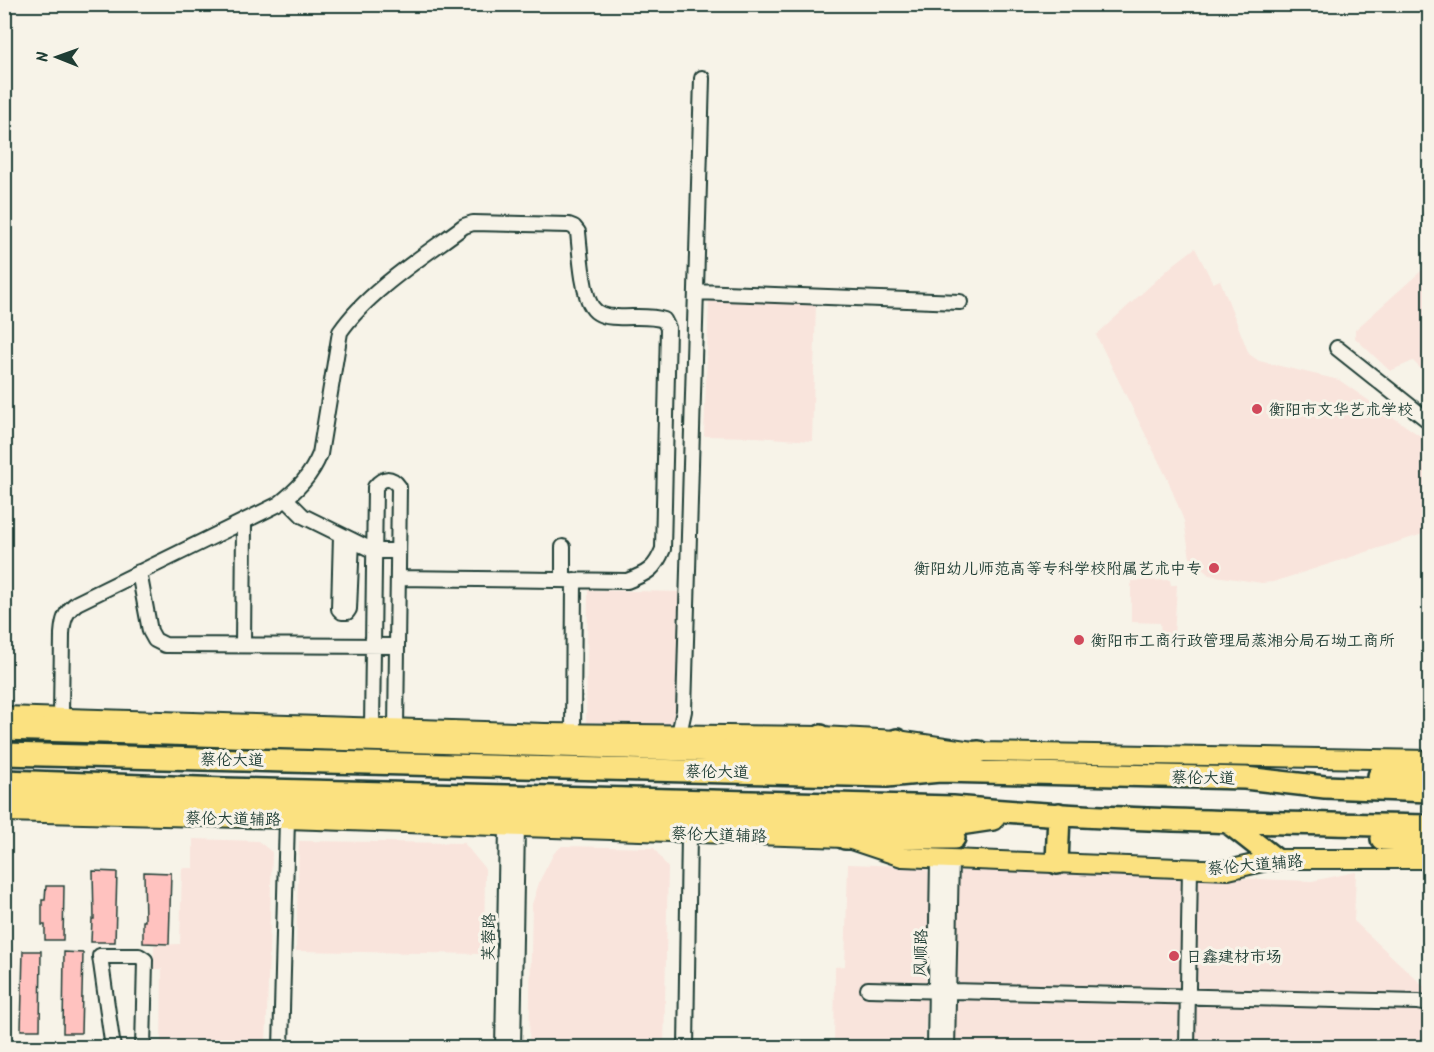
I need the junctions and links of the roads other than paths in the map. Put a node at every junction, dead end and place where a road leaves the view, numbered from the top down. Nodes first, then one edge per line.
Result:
1 (702, 78) dead end
2 (696, 292) junction
3 (960, 302) dead end
4 (1337, 348) dead end
5 (1430, 422) edge
6 (286, 499) junction
7 (244, 522) junction
8 (563, 547) dead end
9 (374, 551) junction
10 (398, 551) junction
11 (140, 572) junction
12 (398, 578) junction
13 (568, 580) junction
14 (243, 645) junction
15 (373, 645) junction
16 (397, 645) junction
17 (4, 716) edge
18 (61, 717) junction
19 (396, 728) junction
20 (4, 729) edge
21 (367, 732) junction
22 (573, 733) junction
23 (897, 740) junction
24 (679, 742) junction
25 (821, 745) junction
26 (979, 752) junction
27 (4, 754) edge
28 (922, 758) junction
29 (1430, 760) edge
30 (940, 771) junction
31 (1430, 775) edge
32 (1245, 778) junction
33 (4, 781) edge
34 (1430, 791) edge
35 (4, 798) edge
36 (4, 812) edge
37 (287, 812) junction
38 (1029, 814) junction
39 (1059, 814) junction
40 (512, 819) junction
41 (1229, 823) junction
42 (689, 824) junction
43 (1430, 826) edge
44 (765, 827) junction
45 (846, 838) junction
46 (1430, 842) edge
47 (945, 859) junction
48 (1275, 859) junction
49 (1430, 860) edge
50 (1057, 863) junction
51 (1190, 868) junction
52 (868, 989) dead end
53 (942, 991) junction
54 (1187, 997) junction
55 (1430, 1004) edge
56 (113, 1047) edge
57 (143, 1047) edge
58 (281, 1047) edge
59 (503, 1047) edge
60 (513, 1047) edge
61 (686, 1047) edge
62 (934, 1047) edge
63 (947, 1047) edge
64 (1187, 1047) edge

1 - 2 street
2 - 3 street
2 - 24 street
4 - 5 street
6 - 7 street
6 - 9 street
6 - 13 street
7 - 11 street
7 - 14 street
8 - 13 street
9 - 10 street
9 - 10 street
9 - 15 street
10 - 12 street
11 - 14 street
11 - 18 street
12 - 13 street
12 - 16 street
13 - 22 street
14 - 15 street
15 - 16 street
15 - 21 street
16 - 19 street
17 - 18 main road
18 - 21 main road
19 - 21 main road
19 - 22 main road
20 - 21 highway
21 - 24 highway
22 - 24 main road
23 - 25 main road
23 - 26 main road
23 - 28 highway
24 - 25 highway
25 - 28 highway
26 - 28 highway
26 - 29 main road
27 - 30 highway, 蔡伦大道
28 - 30 highway
30 - 32 highway, 蔡伦大道
31 - 32 highway
32 - 34 highway, 蔡伦大道
33 - 38 highway, 蔡伦大道
35 - 37 highway
36 - 37 main road, 蔡伦大道辅路
37 - 40 highway
37 - 58 street
38 - 39 highway, 蔡伦大道
38 - 44 highway
38 - 45 highway
39 - 41 highway, 蔡伦大道
39 - 50 highway
40 - 42 highway
40 - 59 street, 芙蓉路
40 - 60 street, 芙蓉路
41 - 43 highway, 蔡伦大道
41 - 46 highway
41 - 48 highway
42 - 44 highway
42 - 61 street
44 - 45 main road, 蔡伦大道辅路
45 - 47 main road, 蔡伦大道辅路
47 - 50 main road, 蔡伦大道辅路
47 - 53 street, 风顺路
48 - 49 main road, 蔡伦大道辅路
48 - 51 main road, 蔡伦大道辅路
50 - 51 main road, 蔡伦大道辅路
51 - 54 street
52 - 53 street
53 - 54 street
53 - 62 street, 风顺路
53 - 63 street, 风顺路
54 - 55 street
54 - 64 street
56 - 57 street

